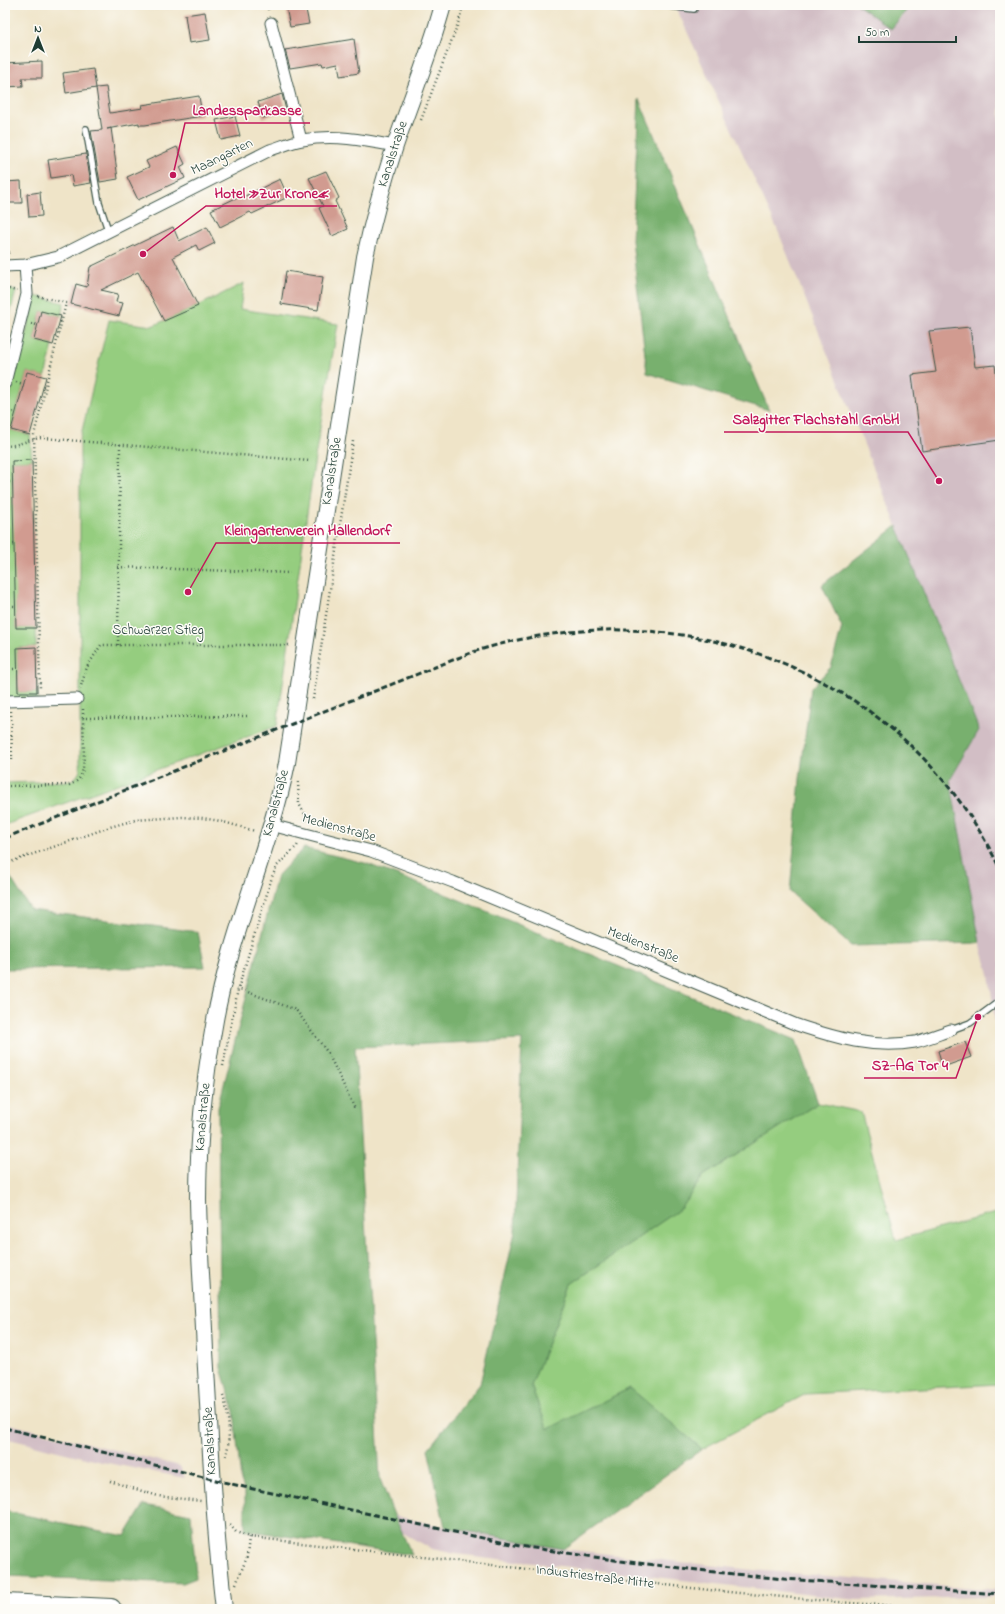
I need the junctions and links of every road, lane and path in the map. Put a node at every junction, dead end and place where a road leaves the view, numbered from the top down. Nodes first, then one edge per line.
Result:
1 (443, 5) edge
2 (463, 5) edge
3 (661, 5) edge
4 (694, 9) dead end
5 (271, 23) dead end
6 (420, 122) dead end
7 (86, 129) dead end
8 (301, 140) junction
9 (395, 146) junction
10 (108, 230) junction
11 (5, 252) edge
12 (18, 253) dead end
13 (25, 265) junction
14 (5, 266) edge
15 (27, 294) junction
16 (5, 383) edge
17 (5, 410) edge
18 (16, 413) dead end
19 (354, 434) dead end
20 (34, 438) junction
21 (120, 444) junction
22 (5, 446) edge
23 (310, 461) dead end
24 (5, 482) edge
25 (13, 482) dead end
26 (5, 544) edge
27 (14, 544) dead end
28 (118, 567) junction
29 (290, 573) dead end
30 (5, 606) edge
31 (16, 606) dead end
32 (118, 645) junction
33 (305, 645) junction
34 (322, 646) junction
35 (5, 669) edge
36 (17, 669) dead end
37 (77, 699) junction
38 (41, 700) junction
39 (8, 701) edge
40 (312, 703) dead end
41 (247, 716) dead end
42 (83, 718) junction
43 (12, 761) dead end
44 (299, 778) dead end
45 (5, 786) edge
46 (270, 830) junction
47 (301, 833) junction
48 (293, 844) dead end
49 (297, 846) junction
50 (5, 864) edge
51 (223, 985) junction
52 (238, 989) junction
53 (1000, 1001) edge
54 (951, 1030) joint
55 (222, 1073) dead end
56 (355, 1109) dead end
57 (221, 1390) dead end
58 (224, 1463) dead end
59 (110, 1481) dead end
60 (214, 1503) junction
61 (236, 1585) dead end
62 (5, 1604) edge
63 (111, 1609) edge
64 (224, 1609) edge
65 (941, 1609) edge

1 - 9 street, Kanalstraße
2 - 6 path, Kanalstraße
3 - 4 lane
5 - 8 street
7 - 10 lane
8 - 9 street, Maangarten
8 - 10 street, Maangarten
9 - 33 street, Kanalstraße
10 - 13 street, Maangarten
11 - 12 path
13 - 14 street, Maangarten
13 - 15 street
15 - 16 street
15 - 20 path
17 - 18 path
19 - 34 path, Kanalstraße
20 - 21 path
20 - 22 path
20 - 38 path
21 - 23 path
21 - 28 path
24 - 25 path
26 - 27 path
28 - 29 path
28 - 32 path
30 - 31 path
32 - 33 path, Schwarzer Stieg
32 - 37 path, Schwarzer Stieg
33 - 34 path, Schwarzer Stieg
33 - 46 street, Kanalstraße
34 - 40 path, Kanalstraße
35 - 36 path
37 - 38 street
37 - 42 path
38 - 39 street
39 - 43 path
41 - 42 path
42 - 45 path
44 - 47 path, Kanalstraße
46 - 47 street, Medienstraße
46 - 50 path
46 - 51 street, Kanalstraße
47 - 49 path, Kanalstraße
47 - 54 street, Medienstraße
48 - 49 path
49 - 52 path, Kanalstraße
51 - 52 path
51 - 60 street, Kanalstraße
52 - 55 path, Kanalstraße
52 - 56 path
53 - 54 lane, Medienstraße
57 - 58 path, Kanalstraße
59 - 60 path
60 - 64 street, Kanalstraße
61 - 65 path, Industriestraße Mitte
62 - 63 highway

